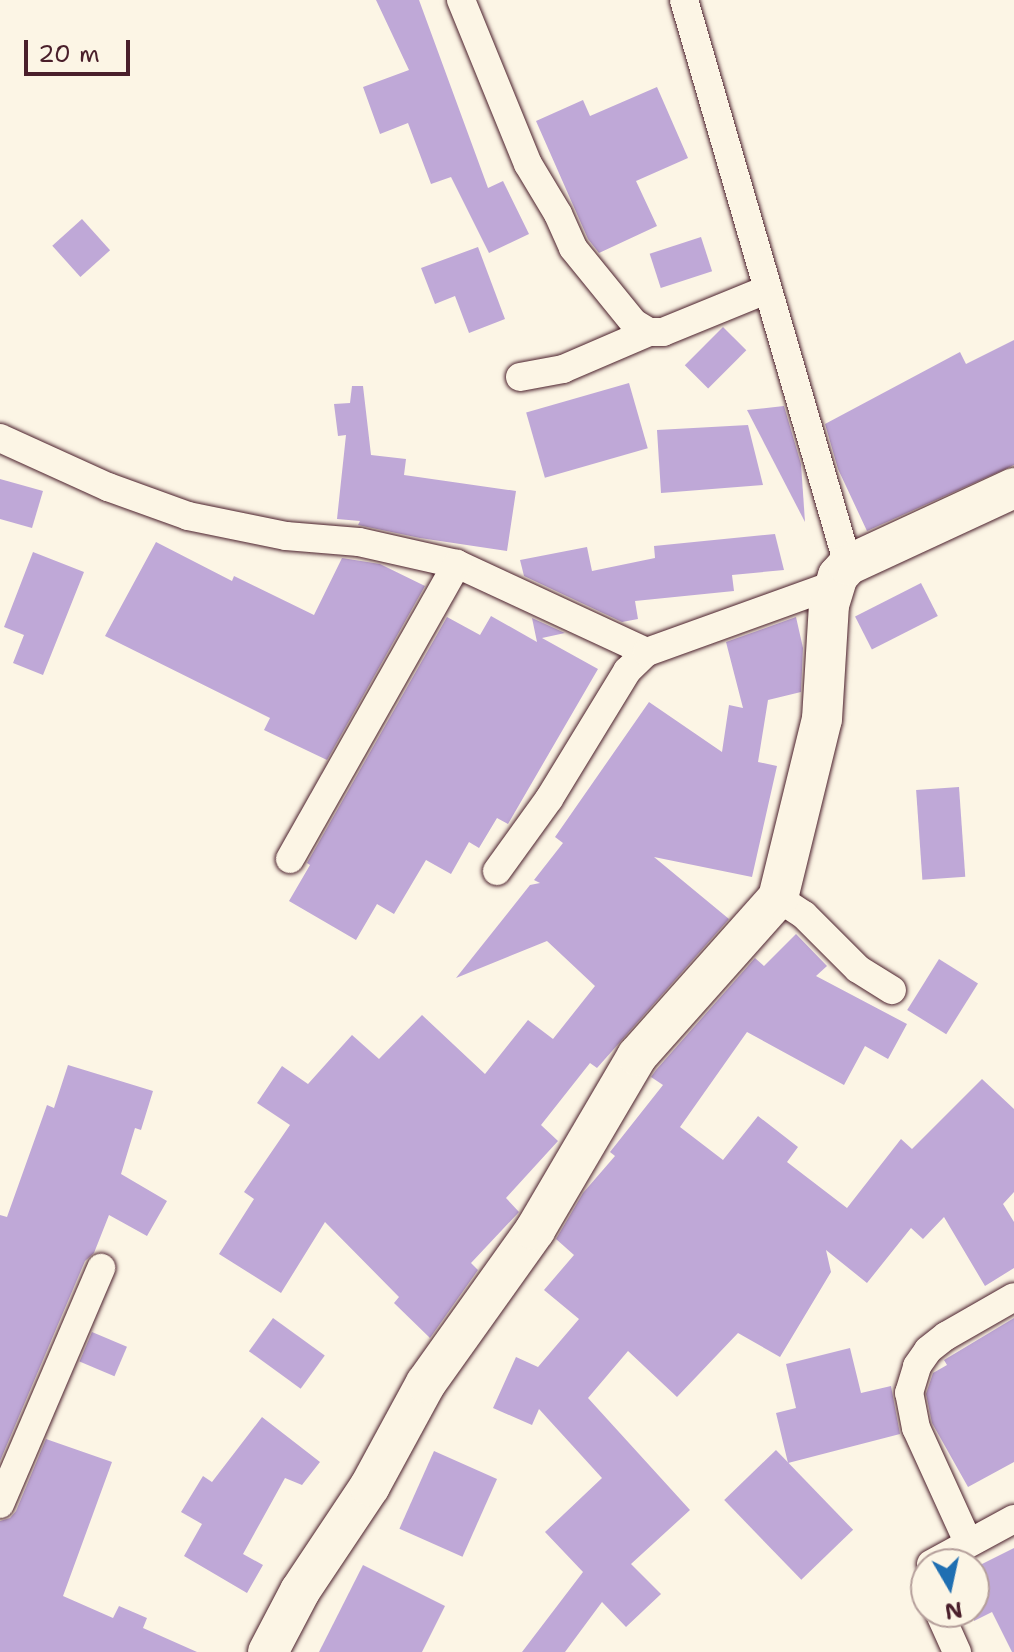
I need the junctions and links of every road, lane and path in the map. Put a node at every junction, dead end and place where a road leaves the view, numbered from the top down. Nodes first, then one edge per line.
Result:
1 (461, 0) edge
2 (684, 0) edge
3 (766, 290) junction
4 (649, 332) junction
5 (520, 377) dead end
6 (0, 438) edge
7 (1014, 488) edge
8 (457, 564) junction
9 (841, 575) junction
10 (647, 652) junction
11 (290, 859) dead end
12 (497, 871) dead end
13 (778, 898) junction
14 (892, 990) dead end
15 (101, 1268) dead end
16 (1014, 1297) edge
17 (2, 1488) edge
18 (1014, 1519) edge
19 (968, 1542) junction
20 (958, 1548) edge
21 (946, 1628) edge
22 (268, 1652) edge
23 (957, 1652) edge

1 - 4 street
2 - 3 street
3 - 4 street
3 - 9 street
4 - 5 street
6 - 8 street
7 - 9 street
8 - 10 street
8 - 11 street
9 - 10 street
9 - 13 street
10 - 12 street
13 - 14 street
13 - 22 street
15 - 17 street
16 - 19 street
18 - 19 street
19 - 20 street
21 - 23 street

